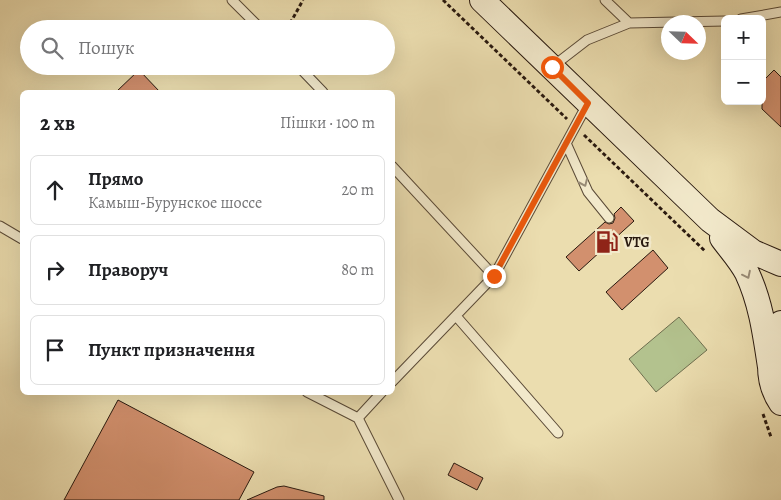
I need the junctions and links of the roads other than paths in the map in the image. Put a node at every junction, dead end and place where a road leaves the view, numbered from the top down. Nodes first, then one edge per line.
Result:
1 (232, 0) edge
2 (482, 0) edge
3 (605, 0) edge
4 (781, 12) edge
5 (764, 15) edge
6 (252, 20) edge
7 (721, 21) edge
8 (629, 23) junction
9 (552, 67) junction
10 (307, 75) edge
11 (321, 90) edge
12 (588, 103) junction
13 (566, 143) junction
14 (395, 169) edge
15 (609, 218) dead end
16 (710, 220) junction
17 (0, 226) edge
18 (20, 238) edge
19 (781, 264) edge
20 (494, 276) junction
21 (456, 316) junction
22 (781, 323) edge
23 (770, 367) junction
24 (395, 379) edge
25 (313, 395) edge
26 (379, 395) edge
27 (772, 408) edge
28 (358, 418) junction
29 (558, 433) dead end
30 (399, 500) edge

1 - 6 lane
2 - 9 main road
3 - 8 lane
4 - 5 lane
7 - 8 lane
8 - 9 lane
9 - 12 main road
10 - 11 lane
12 - 13 lane
12 - 16 main road
13 -> 15 lane
13 - 20 lane
14 - 20 lane
16 - 19 main road
16 -> 23 main road
17 - 18 lane
20 - 21 lane
21 - 24 lane
21 - 29 lane
22 - 23 main road
23 - 27 main road
25 - 28 lane
26 - 28 lane
28 - 30 lane

